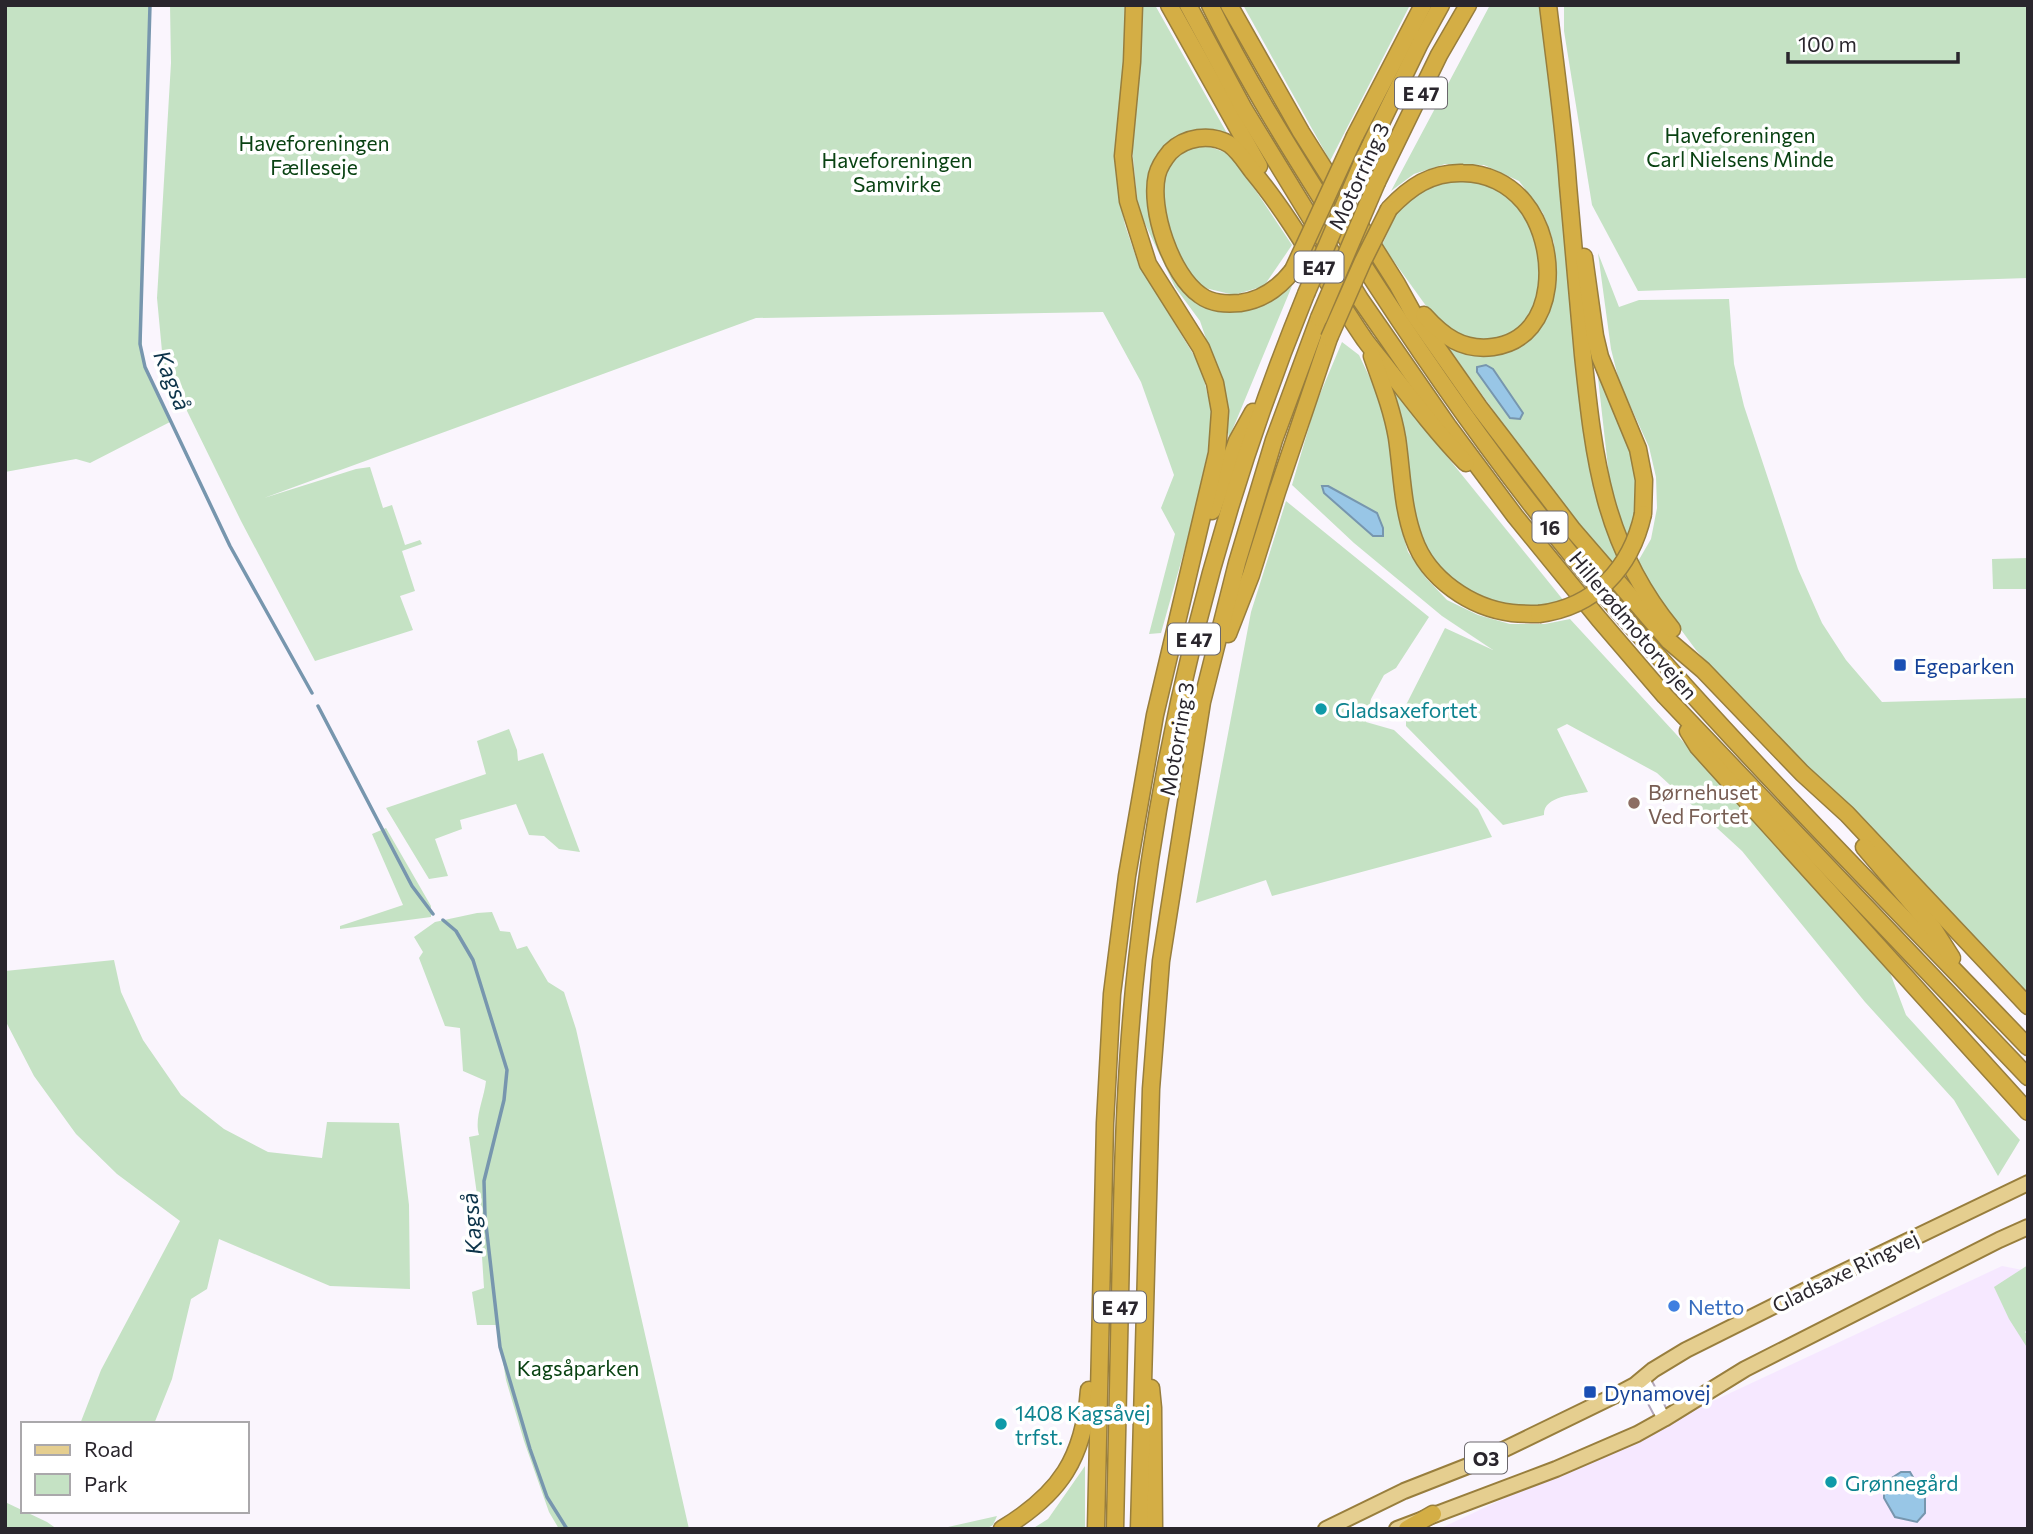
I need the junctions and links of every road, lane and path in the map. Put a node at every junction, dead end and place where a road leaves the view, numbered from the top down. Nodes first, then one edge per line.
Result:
1 (1134, 5) edge
2 (1169, 5) edge
3 (1188, 5) edge
4 (1210, 5) edge
5 (1229, 5) edge
6 (1423, 5) edge
7 (1441, 5) edge
8 (1468, 5) edge
9 (1548, 5) edge
10 (1566, 159) junction
11 (1272, 194) junction
12 (1397, 284) junction
13 (1366, 341) junction
14 (1274, 373) junction
15 (1515, 516) junction
16 (1188, 579) junction
17 (1703, 670) junction
18 (1665, 696) junction
19 (1202, 702) junction
20 (1802, 773) junction
21 (1970, 987) junction
22 (2028, 1006) edge
23 (2028, 1046) edge
24 (2028, 1077) edge
25 (2028, 1112) edge
26 (2028, 1183) edge
27 (2028, 1227) edge
28 (1101, 1266) junction
29 (1144, 1321) junction
30 (1643, 1379) junction
31 (1664, 1419) junction
32 (1433, 1514) junction
33 (1002, 1529) edge
34 (1096, 1529) edge
35 (1115, 1529) edge
36 (1139, 1529) edge
37 (1154, 1529) edge
38 (1326, 1529) edge
39 (1397, 1529) edge
40 (1407, 1529) edge

1 - 16 highway
2 - 11 highway
3 - 15 highway, Hillerødmotorvejen / 16
4 - 21 highway, Hillerødmotorvejen / 16
5 - 12 highway
6 - 11 highway, bridge
7 - 14 highway, Motorring 3 / E 47, bridge
8 - 19 highway, Motorring 3 / E 47, bridge
9 - 10 highway
10 - 13 highway, bridge
10 - 17 highway
11 - 13 highway, E47
12 - 17 highway
12 - 19 highway, bridge
13 - 15 highway
14 - 16 highway
14 - 35 highway, Motorring 3 / E 47
15 - 18 highway, Hillerødmotorvejen / 16
16 - 28 highway
17 - 20 highway
18 - 24 highway, Hillerødmotorvejen / 16
18 - 25 highway
19 - 29 highway, Motorring 3 / E 47
20 - 21 highway
20 - 22 highway
21 - 23 highway, Hillerødmotorvejen / 16
26 - 30 main road, Gladsaxe Ringvej / O3
27 - 31 main road, Gladsaxe Ringvej / O3
28 - 33 highway
28 - 34 highway
29 - 36 highway, Motorring 3 / E 47
29 - 37 highway
30 - 31 street
30 - 38 main road, Gladsaxe Ringvej / O3
31 - 32 main road, Gladsaxe Ringvej / O3
32 - 39 main road, Gladsaxe Ringvej / O3
32 - 40 highway

